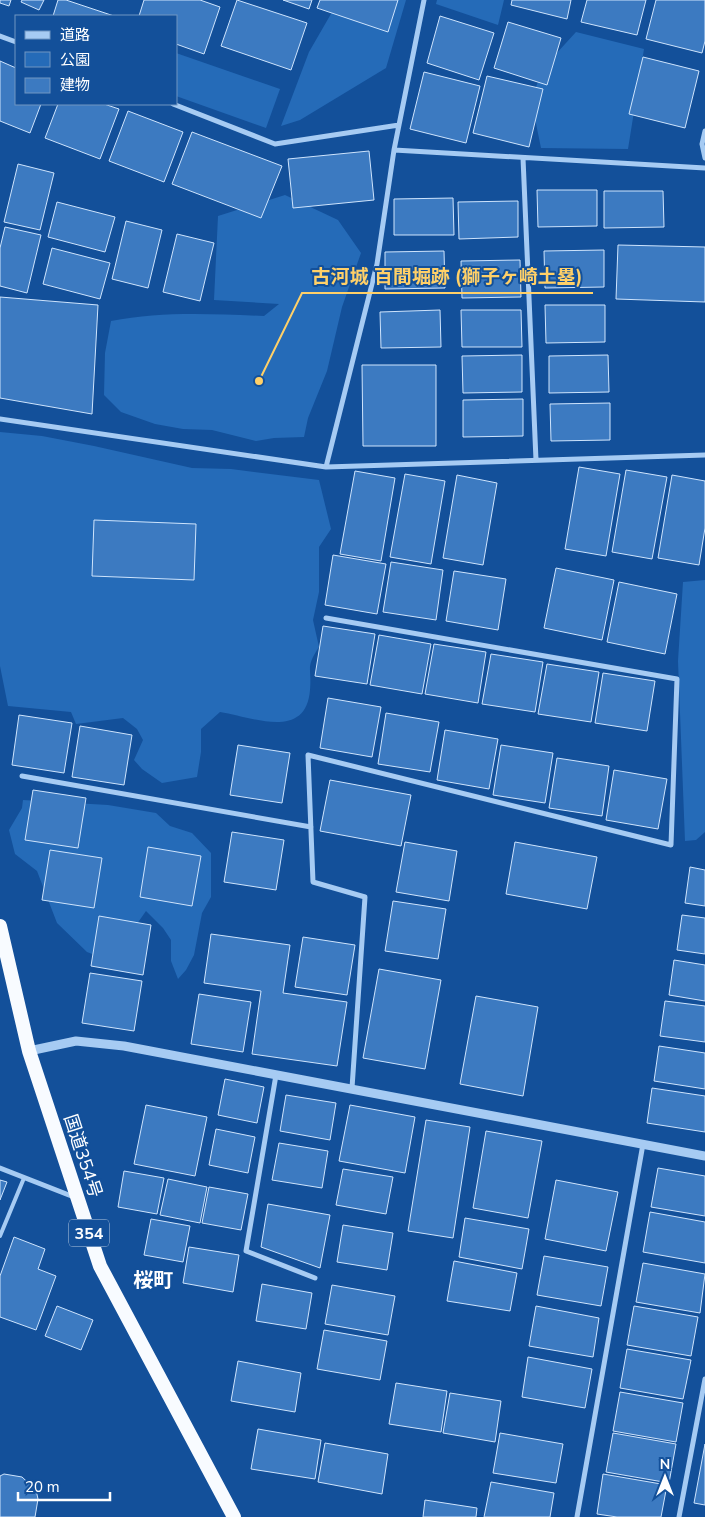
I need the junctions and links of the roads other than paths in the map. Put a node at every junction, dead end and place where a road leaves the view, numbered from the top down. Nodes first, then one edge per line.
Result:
1 (424, 0) edge
2 (0, 36) edge
3 (15, 42) edge
4 (176, 105) edge
5 (399, 125) junction
6 (705, 131) edge
7 (394, 150) junction
8 (523, 158) junction
9 (705, 158) edge
10 (705, 168) edge
11 (0, 419) edge
12 (705, 455) edge
13 (536, 460) junction
14 (326, 467) junction
15 (326, 618) dead end
16 (22, 776) dead end
17 (311, 827) junction
18 (0, 926) edge
19 (29, 1051) junction
20 (276, 1074) junction
21 (352, 1088) junction
22 (643, 1144) junction
23 (705, 1156) edge
24 (0, 1168) edge
25 (24, 1178) junction
26 (77, 1198) junction
27 (0, 1236) edge
28 (315, 1278) dead end
29 (705, 1379) edge
30 (234, 1517) edge
31 (577, 1517) edge
32 (680, 1517) edge

1 - 5 street
2 - 3 street
4 - 5 street
5 - 7 street
6 - 9 street
7 - 8 street
7 - 14 street
8 - 10 street
8 - 13 street
11 - 14 street
12 - 13 street
13 - 14 street
15 - 17 street
16 - 17 street
17 - 21 street
18 - 19 highway, 国道354号 / 354
19 - 20 street
19 - 26 highway, 国道354号 / 354
20 - 21 street
20 - 28 street
21 - 22 street
22 - 23 street
22 - 31 street
24 - 25 street
25 - 26 street
25 - 27 lane
26 - 30 highway, 国道354号 / 354
29 - 32 street

